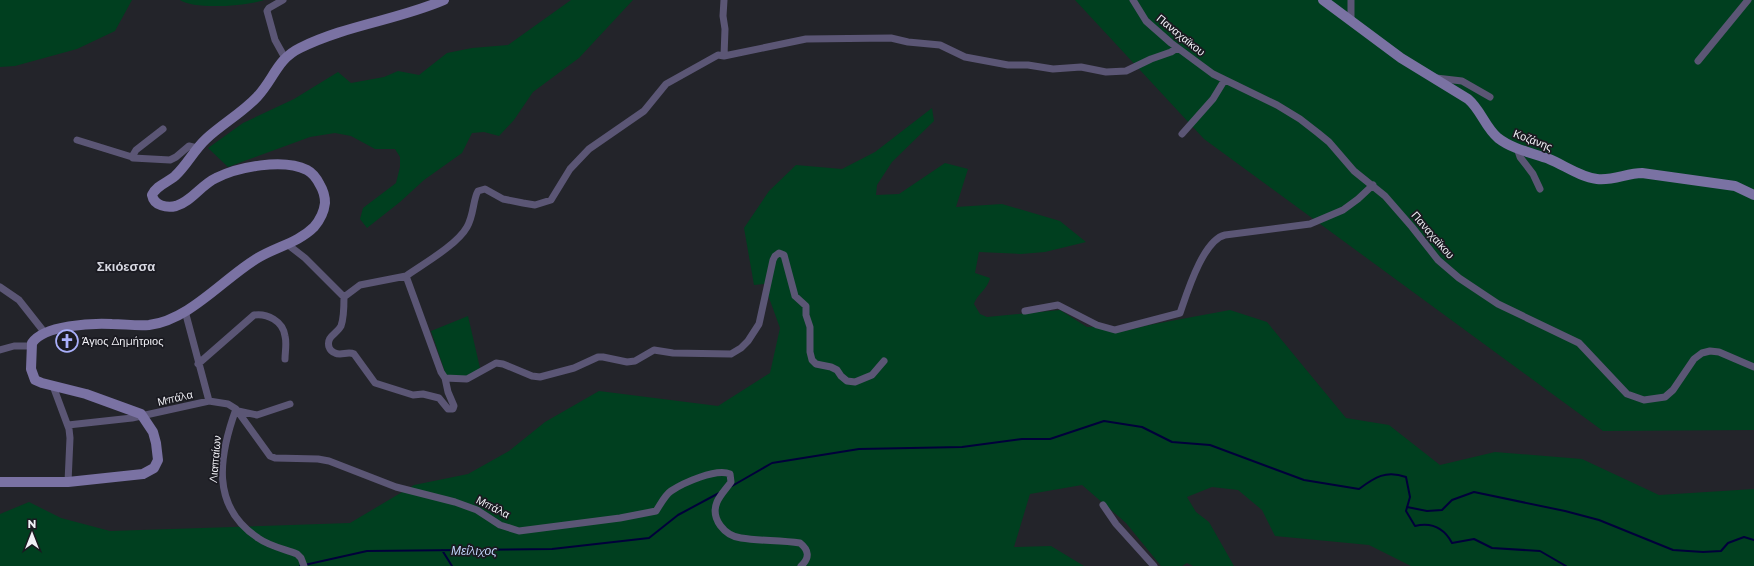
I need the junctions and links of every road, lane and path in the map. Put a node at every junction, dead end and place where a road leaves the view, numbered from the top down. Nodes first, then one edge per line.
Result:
1 (283, 0) edge
2 (444, 0) edge
3 (724, 0) edge
4 (1132, 0) edge
5 (1323, 0) edge
6 (1351, 0) edge
7 (1748, 0) edge
8 (1351, 21) junction
9 (1177, 48) junction
10 (724, 56) junction
11 (284, 58) junction
12 (1698, 61) dead end
13 (1436, 78) junction
14 (1224, 80) junction
15 (1490, 97) dead end
16 (163, 129) dead end
17 (1182, 134) dead end
18 (77, 140) dead end
19 (197, 148) junction
20 (1517, 148) junction
21 (132, 157) junction
22 (1373, 185) junction
23 (1540, 189) dead end
24 (1754, 195) edge
25 (287, 244) junction
26 (406, 276) junction
27 (0, 287) edge
28 (344, 297) junction
29 (185, 311) junction
30 (1025, 311) dead end
31 (45, 334) junction
32 (32, 346) junction
33 (0, 350) edge
34 (285, 359) dead end
35 (884, 361) dead end
36 (198, 364) junction
37 (1754, 367) edge
38 (445, 378) junction
39 (53, 386) junction
40 (209, 401) junction
41 (290, 404) dead end
42 (237, 410) junction
43 (143, 416) junction
44 (68, 425) junction
45 (0, 482) edge
46 (68, 482) junction
47 (1103, 505) dead end
48 (304, 564) edge
49 (801, 566) edge
50 (1154, 566) edge

1 - 11 street
2 - 11 street
3 - 10 street
4 - 9 street, Παναχαϊκου
5 - 8 street, Κοζάνης
6 - 8 street
7 - 12 street
8 - 13 street, Κοζάνης
9 - 10 street
9 - 14 street, Παναχαϊκου
10 - 26 street
11 - 19 street
13 - 15 street
13 - 20 street, Κοζάνης
14 - 17 street
14 - 22 street, Παναχαϊκου
16 - 21 street
18 - 21 street
19 - 21 street
19 - 25 street
20 - 23 street
20 - 24 street, Κοζάνης
22 - 30 street
22 - 37 street, Παναχαϊκου
25 - 28 street
25 - 29 street
26 - 28 street
26 - 38 street
27 - 31 street
28 - 38 street
29 - 31 street
29 - 36 street
31 - 32 street
32 - 33 street
32 - 39 street
34 - 36 street
35 - 38 street
36 - 40 street
39 - 43 street
39 - 44 street
40 - 42 street, Μπάλα
40 - 43 street, Μπάλα
41 - 42 street
42 - 48 street, Λιαπαίων
42 - 49 street, Μπάλα
43 - 44 street, Μπάλα
43 - 46 street
44 - 46 street
45 - 46 street
47 - 50 street

